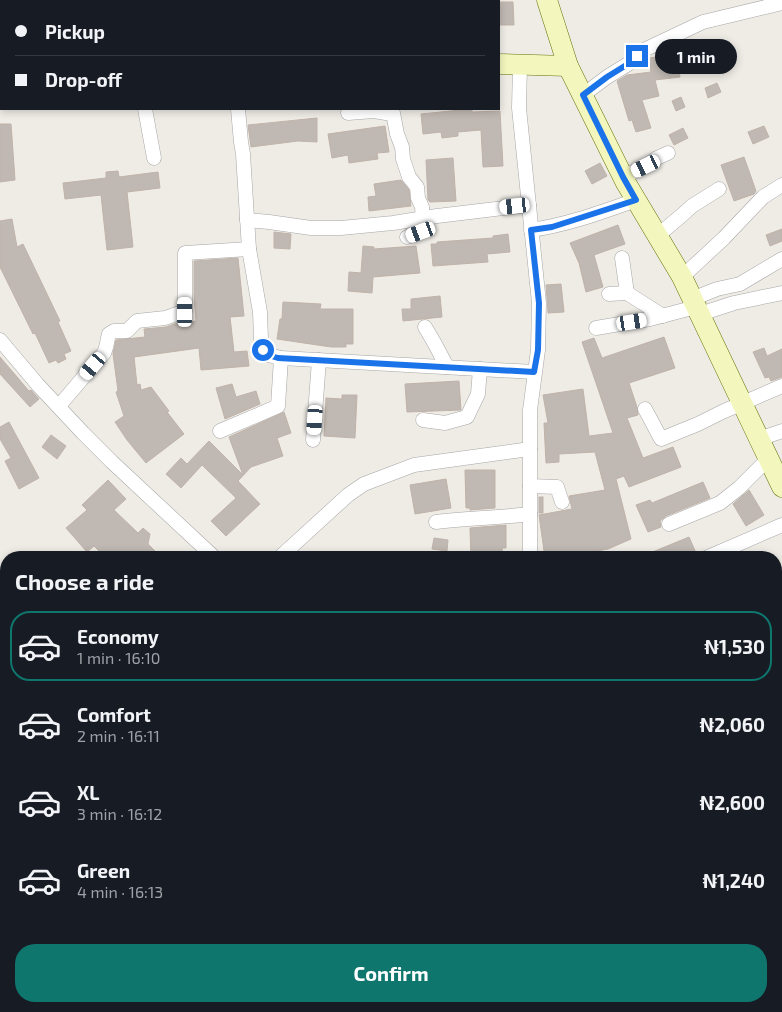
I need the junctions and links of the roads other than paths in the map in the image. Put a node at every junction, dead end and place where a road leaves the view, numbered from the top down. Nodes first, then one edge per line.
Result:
1 (547, 0) edge
2 (782, 4) edge
3 (500, 64) edge
4 (520, 65) junction
5 (568, 66) junction
6 (583, 95) junction
7 (145, 110) edge
8 (238, 110) edge
9 (348, 114) dead end
10 (668, 153) dead end
11 (154, 158) dead end
12 (623, 177) junction
13 (782, 185) edge
14 (719, 190) dead end
15 (636, 200) junction
16 (529, 205) junction
17 (423, 218) junction
18 (248, 220) junction
19 (531, 230) junction
20 (657, 236) junction
21 (406, 237) dead end
22 (249, 249) junction
23 (622, 258) dead end
24 (782, 259) edge
25 (682, 277) junction
26 (627, 293) junction
27 (782, 293) edge
28 (609, 294) dead end
29 (696, 307) junction
30 (663, 316) junction
31 (425, 327) dead end
32 (596, 328) dead end
33 (0, 340) edge
34 (281, 358) junction
35 (319, 360) junction
36 (447, 367) junction
37 (480, 369) junction
38 (534, 372) junction
39 (782, 386) edge
40 (742, 403) junction
41 (59, 406) junction
42 (645, 409) dead end
43 (423, 420) dead end
44 (220, 431) dead end
45 (782, 431) edge
46 (759, 439) junction
47 (313, 440) dead end
48 (530, 449) junction
49 (768, 459) junction
50 (530, 486) junction
51 (782, 486) edge
52 (562, 502) dead end
53 (530, 514) junction
54 (436, 522) dead end
55 (669, 524) dead end
56 (782, 525) edge
57 (207, 551) edge
58 (286, 551) edge
59 (530, 551) edge
60 (723, 551) edge

1 - 5 main road
2 - 6 street
3 - 4 main road
4 - 5 main road
4 - 16 street
5 - 6 main road
6 - 12 main road
7 - 11 street
8 - 18 street
9 - 17 street
10 - 12 street
12 - 15 main road
13 - 25 street
14 - 20 street
15 - 19 street
15 - 20 main road
16 - 17 street
16 - 19 street
17 - 18 street
17 - 21 street
18 - 22 street
19 - 38 street
20 - 25 main road
22 - 34 street
22 - 41 street
23 - 26 street
24 - 29 street
25 - 29 main road
26 - 28 street
26 - 30 street
27 - 29 street
29 - 30 street
29 - 40 main road
30 - 32 street
31 - 36 street
33 - 41 street
34 - 35 street
34 - 44 street
35 - 36 street
35 - 47 street
36 - 37 street
37 - 38 street
37 - 43 street
38 - 48 street
39 - 40 street
40 - 42 street
40 - 46 main road
41 - 57 street
45 - 46 street
46 - 49 main road
48 - 50 street
48 - 58 street
49 - 51 main road
49 - 55 street
50 - 52 street
50 - 53 street
53 - 54 street
53 - 59 street
56 - 60 street

